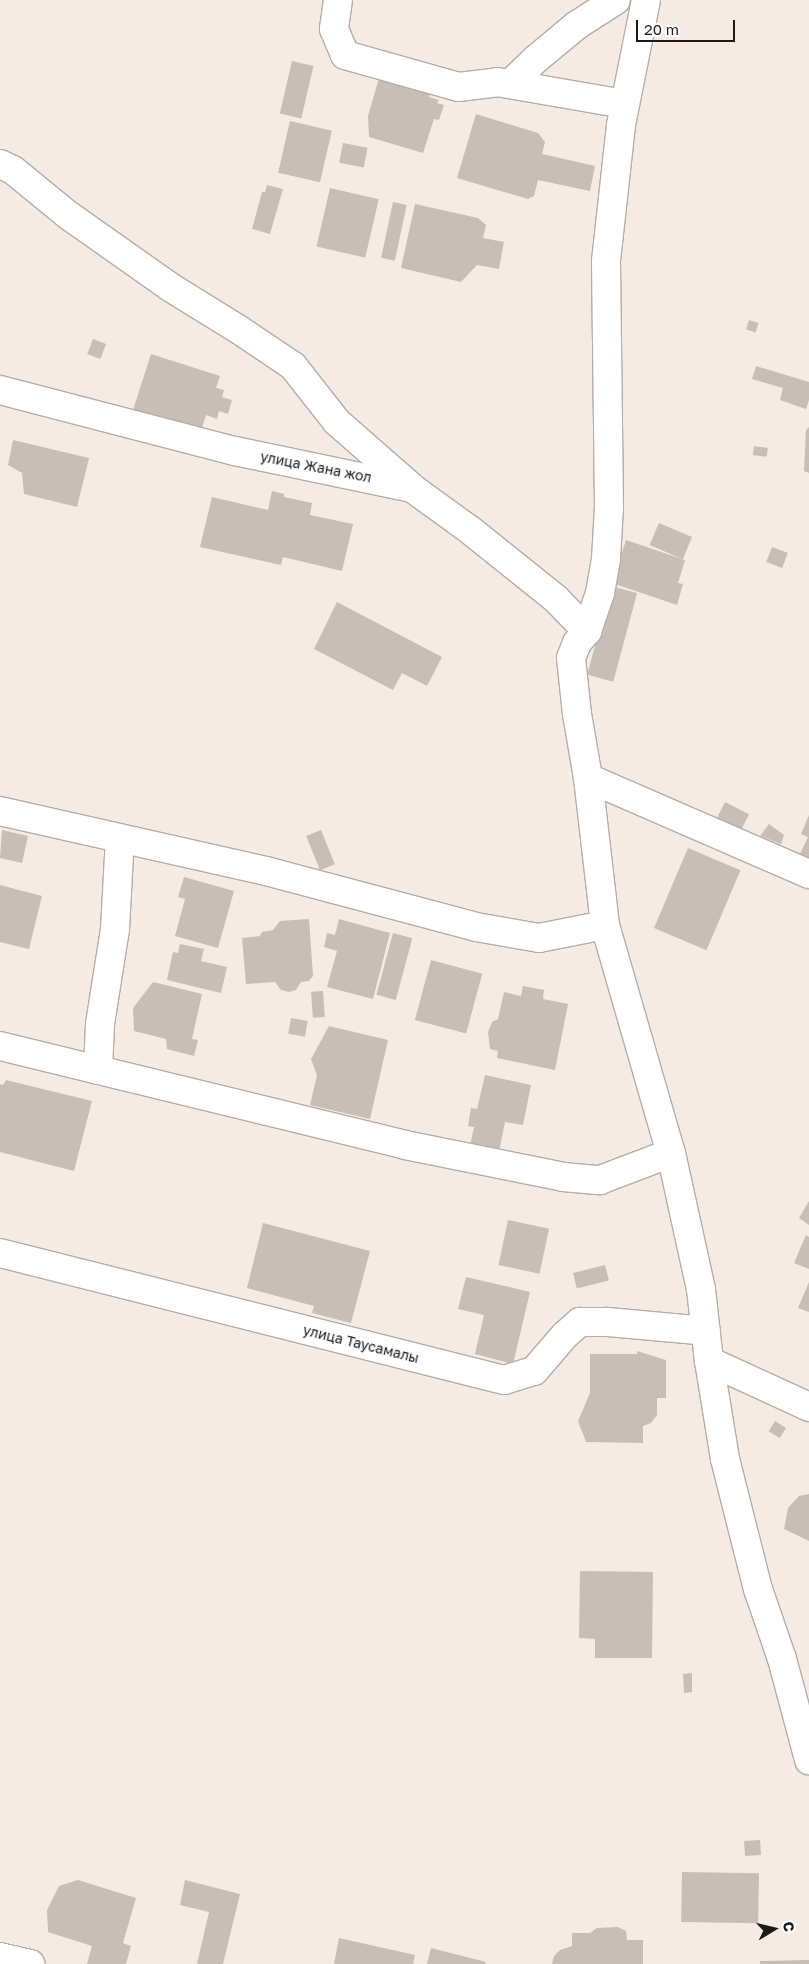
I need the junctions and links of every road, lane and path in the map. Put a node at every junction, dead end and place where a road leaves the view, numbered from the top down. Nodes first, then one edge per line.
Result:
1 (338, 0) edge
2 (616, 0) edge
3 (646, 0) edge
4 (510, 84) junction
5 (624, 104) junction
6 (0, 164) edge
7 (0, 390) edge
8 (412, 488) junction
9 (587, 631) junction
10 (588, 778) junction
11 (0, 812) edge
12 (120, 838) junction
13 (809, 874) edge
14 (605, 925) junction
15 (0, 1046) edge
16 (98, 1070) junction
17 (671, 1154) junction
18 (0, 1253) edge
19 (706, 1331) junction
20 (709, 1361) junction
21 (809, 1407) edge
22 (809, 1760) edge
23 (0, 1957) edge
24 (30, 1964) edge

1 - 4 street
2 - 4 street
3 - 5 street
4 - 5 street
5 - 9 street
6 - 8 street
7 - 8 street, улица Жана жол
8 - 9 street, улица Жана жол
9 - 10 street
10 - 13 street
10 - 14 street
11 - 12 street
12 - 14 street
12 - 16 street
14 - 17 street
15 - 16 street
16 - 17 street
17 - 19 street
18 - 19 street, улица Таусамалы
19 - 20 street
20 - 21 street
20 - 22 street
23 - 24 street

